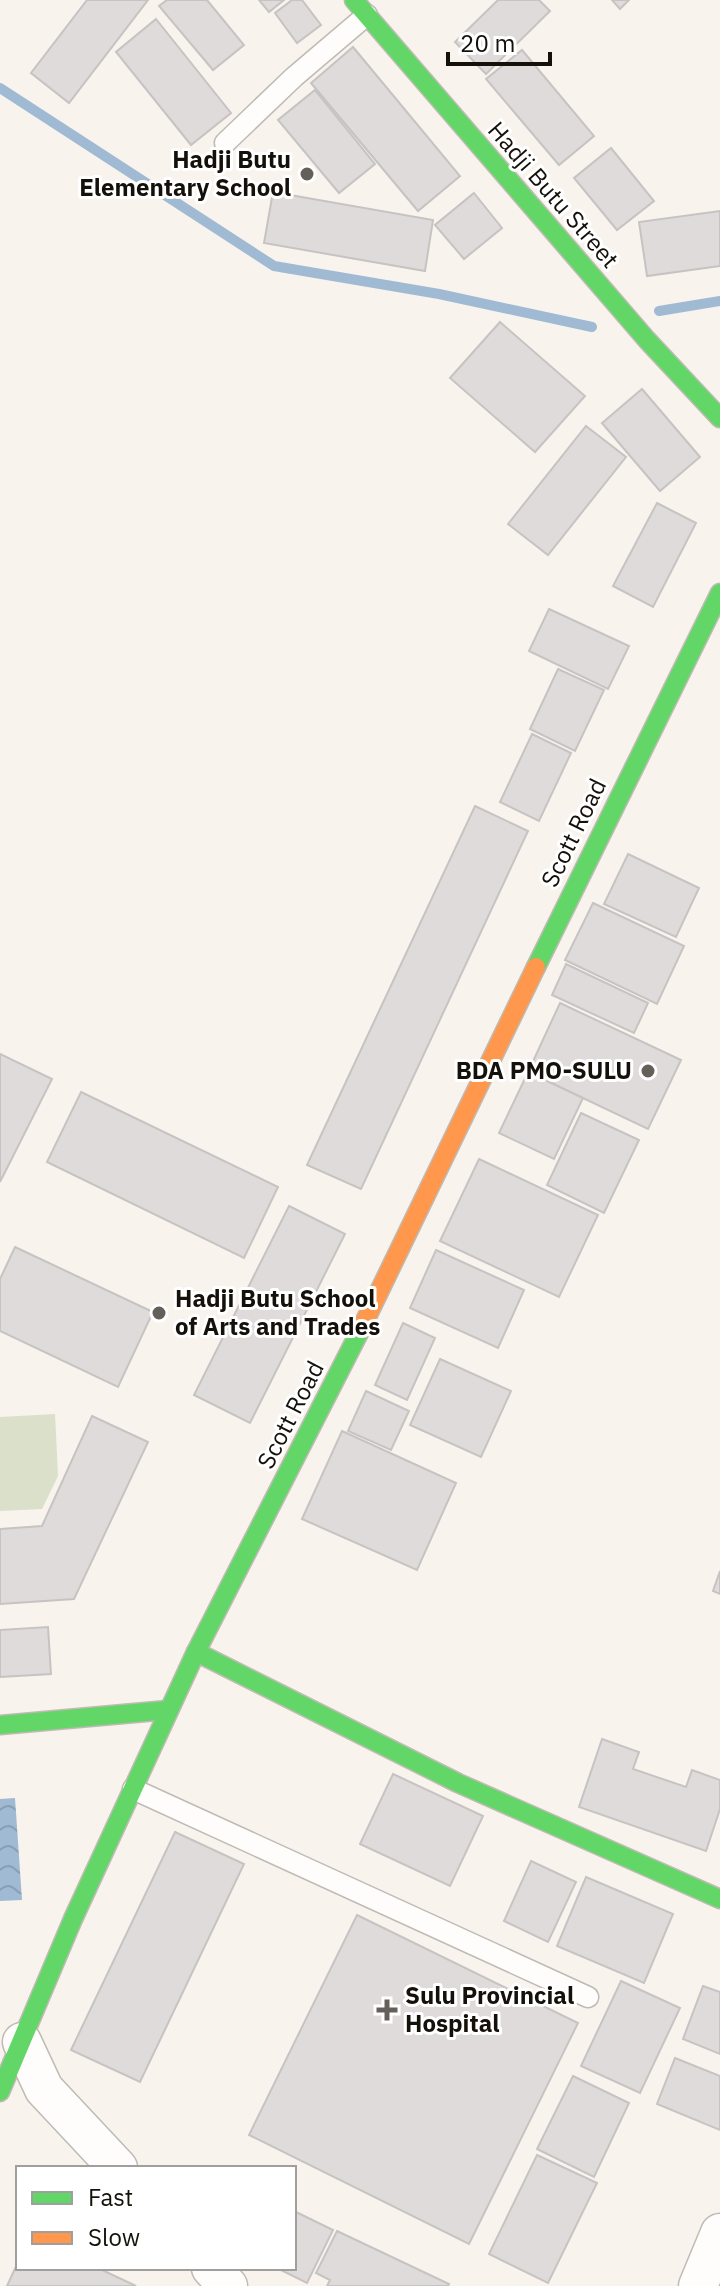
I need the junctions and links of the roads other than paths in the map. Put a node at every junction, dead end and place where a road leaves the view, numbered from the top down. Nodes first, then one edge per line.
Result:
1 (361, 8) edge
2 (225, 143) dead end
3 (720, 418) edge
4 (720, 593) edge
5 (196, 1652) junction
6 (168, 1710) junction
7 (0, 1725) edge
8 (133, 1789) junction
9 (720, 1899) edge
10 (588, 1997) dead end
11 (22, 2042) junction
12 (0, 2092) edge
13 (116, 2166) edge
14 (720, 2233) edge
15 (213, 2270) edge
16 (228, 2286) edge
17 (698, 2286) edge

1 - 2 lane
1 - 3 street, Hadji Butu Street
4 - 5 street, Scott Road
5 - 6 street, Scott Road
5 - 9 street
6 - 7 street
6 - 8 street, Scott Road
8 - 10 lane
8 - 11 street, Scott Road
11 - 12 street, Scott Road
11 - 13 street
14 - 17 street
15 - 16 street

